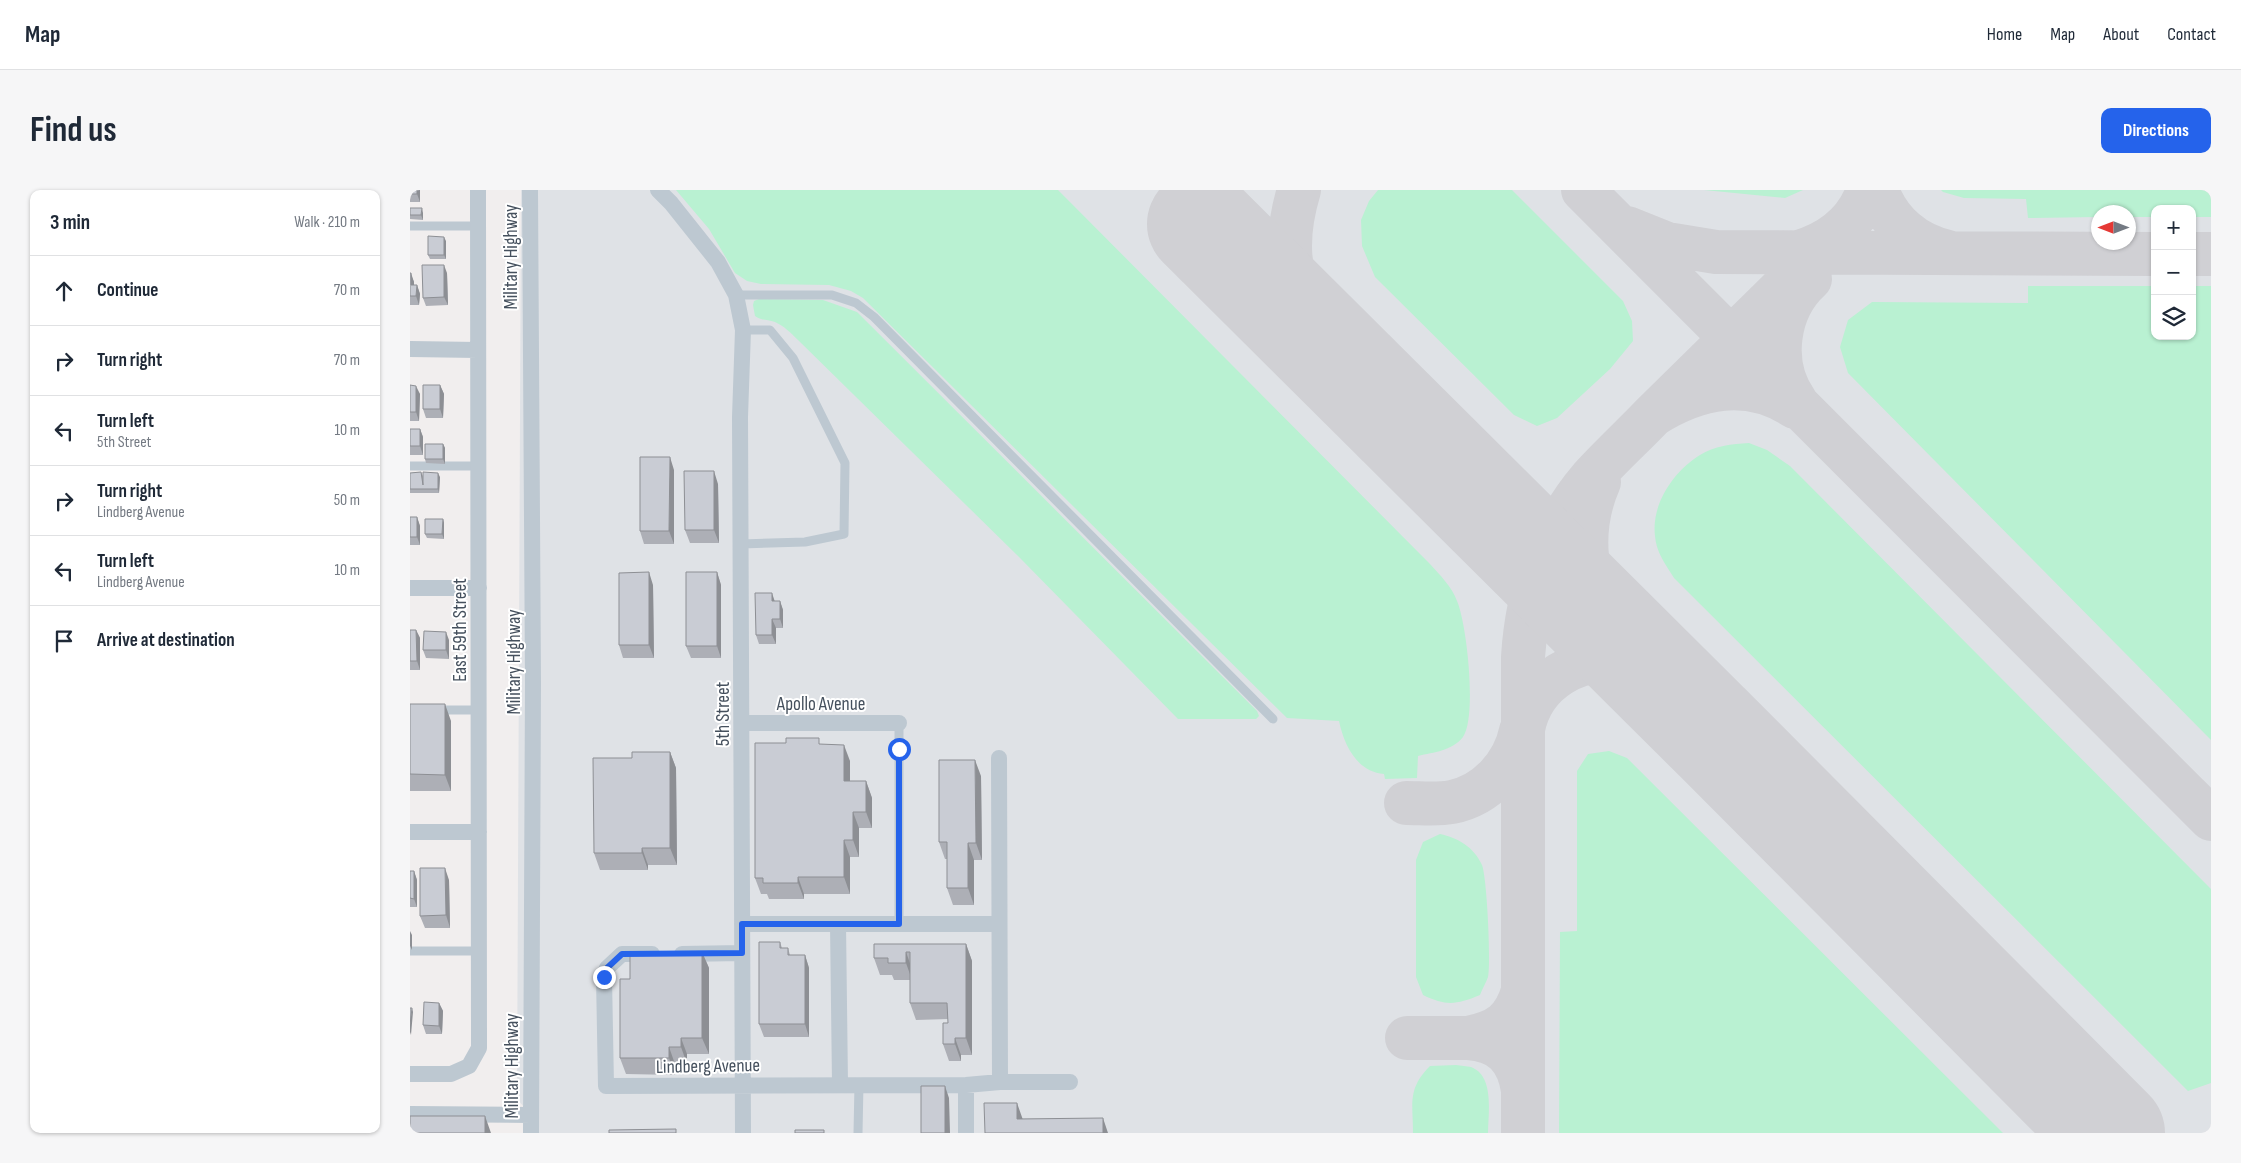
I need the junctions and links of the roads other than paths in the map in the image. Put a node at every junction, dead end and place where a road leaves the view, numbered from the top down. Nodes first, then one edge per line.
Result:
1 (478, 190) edge
2 (530, 190) edge
3 (658, 190) edge
4 (410, 226) edge
5 (478, 226) junction
6 (736, 295) junction
7 (744, 330) junction
8 (410, 349) edge
9 (478, 350) junction
10 (410, 466) edge
11 (478, 466) junction
12 (741, 544) junction
13 (410, 588) edge
14 (478, 588) junction
15 (429, 710) edge
16 (479, 710) junction
17 (1273, 719) dead end
18 (742, 724) junction
19 (899, 724) joint
20 (999, 758) dead end
21 (410, 832) edge
22 (479, 832) junction
23 (742, 924) junction
24 (838, 924) junction
25 (899, 924) junction
26 (999, 924) junction
27 (410, 951) edge
28 (479, 951) junction
29 (742, 953) junction
30 (410, 1074) edge
31 (1000, 1082) junction
32 (1070, 1082) dead end
33 (742, 1084) junction
34 (840, 1084) junction
35 (859, 1084) junction
36 (966, 1085) junction
37 (410, 1114) edge
38 (531, 1115) junction
39 (531, 1133) edge
40 (743, 1133) edge
41 (858, 1133) edge
42 (966, 1133) edge

1 - 5 street, East 59th Street
2 - 38 street, Military Highway
3 - 6 street, 5th Street
4 - 5 lane
5 - 9 street, East 59th Street
6 - 7 street, 5th Street
6 - 17 lane
7 - 12 street, 5th Street
7 - 12 lane
8 - 9 street
9 - 11 street, East 59th Street
10 - 11 lane
11 - 14 street, East 59th Street
12 - 18 street, 5th Street
13 - 14 street
14 - 16 street, East 59th Street
15 - 16 lane
16 - 22 street, East 59th Street
18 - 19 street, Apollo Avenue
18 - 23 street, 5th Street
19 - 25 lane
20 - 26 street
21 - 22 street
22 - 28 street, East 59th Street
23 - 24 street
23 - 29 street, 5th Street
24 - 25 street
24 - 34 street
25 - 26 street
26 - 31 street
27 - 28 lane
28 - 30 street, East 59th Street
29 - 33 street, 5th Street
29 - 33 street, Lindberg Avenue
31 - 32 street, Lindberg Avenue
31 - 36 street, Lindberg Avenue
33 - 34 street, Lindberg Avenue
33 - 40 street, 5th Street
34 - 35 street, Lindberg Avenue
35 - 36 street, Lindberg Avenue
35 - 41 lane
36 - 42 street
37 - 38 street
38 - 39 street, Military Highway

